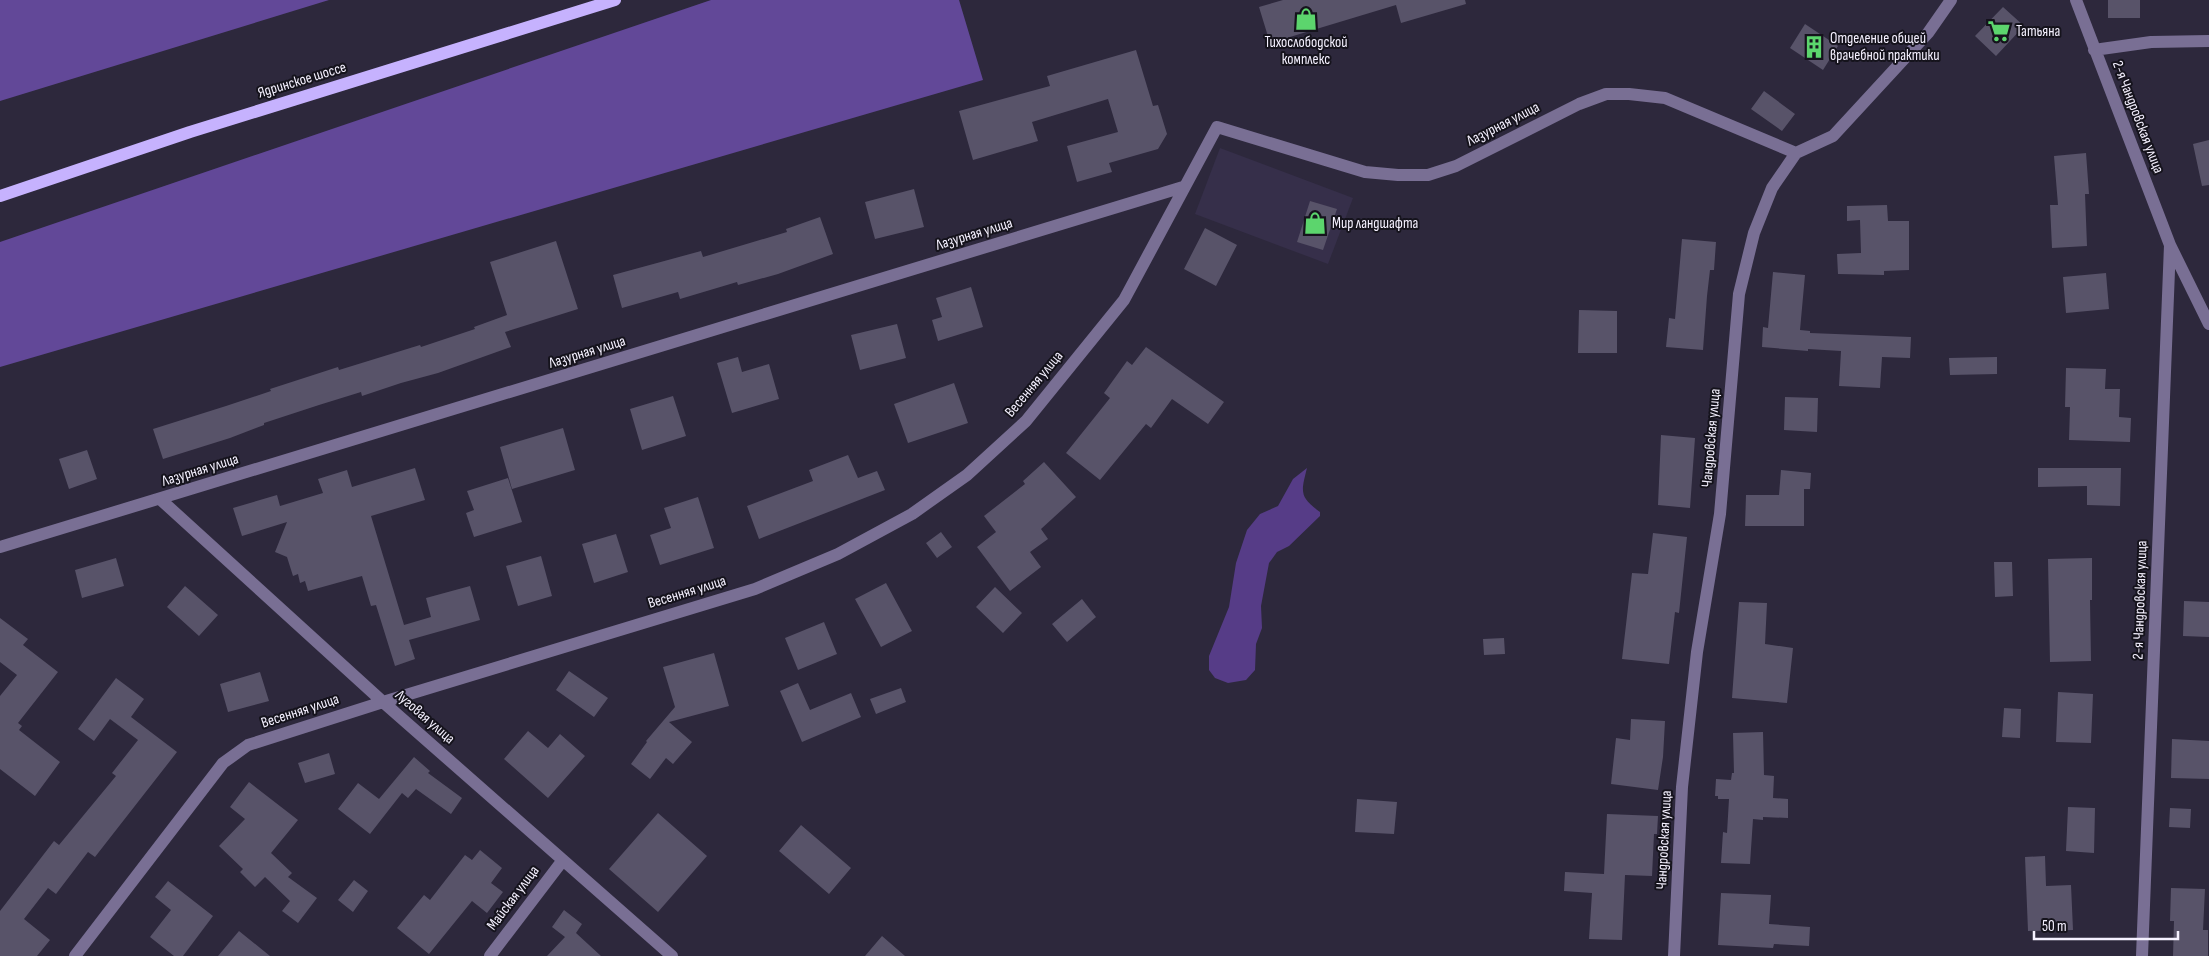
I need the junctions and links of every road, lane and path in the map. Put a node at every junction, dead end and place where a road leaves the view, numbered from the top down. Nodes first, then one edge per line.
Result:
1 (615, 0) edge
2 (1952, 0) edge
3 (2076, 0) edge
4 (2209, 41) edge
5 (2094, 50) junction
6 (1217, 128) joint
7 (1796, 153) junction
8 (1183, 188) junction
9 (0, 196) edge
10 (2170, 245) junction
11 (2209, 324) edge
12 (160, 499) junction
13 (0, 547) edge
14 (383, 702) junction
15 (563, 860) junction
16 (75, 956) edge
17 (490, 956) edge
18 (672, 956) edge
19 (1674, 956) edge
20 (2142, 956) edge

1 - 9 main road, Ядринское шоссе
2 - 7 street
3 - 5 street, 2-я Чандровская улица
4 - 5 street
5 - 10 street, 2-я Чандровская улица
6 - 7 street, Лазурная улица
6 - 8 street, Весенняя улица
7 - 19 street, Чандровская улица
8 - 12 street, Лазурная улица
8 - 14 street, Весенняя улица
10 - 11 street, 2-я Чандровская улица
10 - 20 street, 2-я Чандровская улица
12 - 13 street, Лазурная улица
12 - 14 street, Луговая улица
14 - 15 street, Луговая улица
14 - 16 street, Весенняя улица
15 - 17 street, Майская улица
15 - 18 street, Луговая улица

